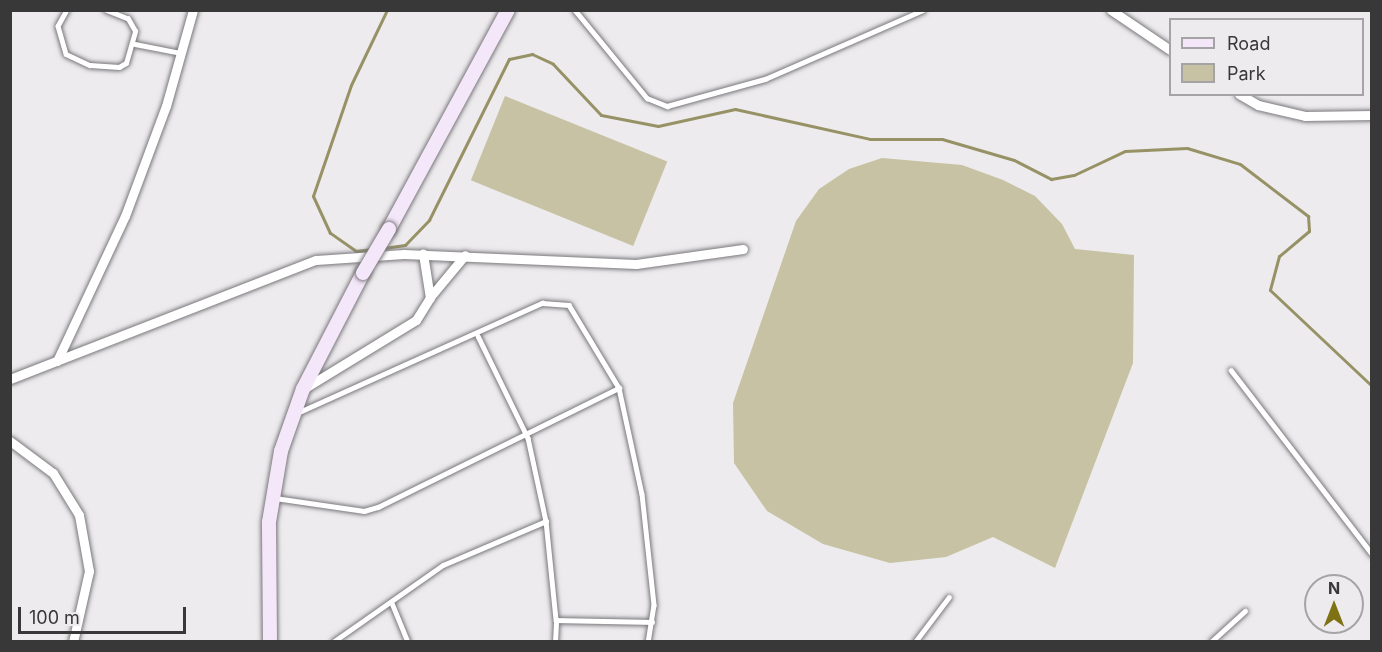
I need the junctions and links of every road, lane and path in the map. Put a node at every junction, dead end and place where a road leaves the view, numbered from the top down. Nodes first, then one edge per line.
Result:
1 (67, 10) edge
2 (106, 10) edge
3 (193, 10) edge
4 (508, 10) edge
5 (575, 10) edge
6 (923, 10) edge
7 (1111, 10) edge
8 (135, 44) junction
9 (1169, 50) edge
10 (181, 53) junction
11 (1242, 96) edge
12 (1371, 115) edge
13 (742, 249) dead end
14 (423, 254) junction
15 (465, 255) junction
16 (429, 298) junction
17 (478, 336) junction
18 (57, 361) junction
19 (1231, 370) dead end
20 (10, 379) edge
21 (619, 388) junction
22 (303, 389) junction
23 (292, 415) junction
24 (528, 438) junction
25 (10, 441) edge
26 (273, 498) junction
27 (546, 521) junction
28 (1371, 554) edge
29 (949, 597) dead end
30 (392, 603) junction
31 (1245, 611) dead end
32 (556, 620) junction
33 (652, 622) junction
34 (73, 642) edge
35 (270, 642) edge
36 (333, 642) edge
37 (408, 642) edge
38 (555, 642) edge
39 (648, 642) edge
40 (915, 642) edge
41 (1211, 642) edge

1 - 8 lane
2 - 8 lane
3 - 10 street
4 - 22 street, bridge
5 - 6 lane
7 - 9 street
8 - 10 lane
10 - 18 street
11 - 12 street
13 - 15 street
14 - 15 street
14 - 16 street
14 - 18 street
15 - 16 street
16 - 22 street
17 - 21 lane
17 - 23 lane
17 - 24 lane
18 - 20 street
19 - 28 lane
21 - 24 lane
21 - 33 lane
22 - 23 street
23 - 26 street
24 - 26 lane
24 - 27 lane
25 - 34 street
26 - 35 street
27 - 30 lane
27 - 32 lane
29 - 40 lane
30 - 36 lane
30 - 37 lane
31 - 41 lane
32 - 33 lane
32 - 38 lane
33 - 39 lane

